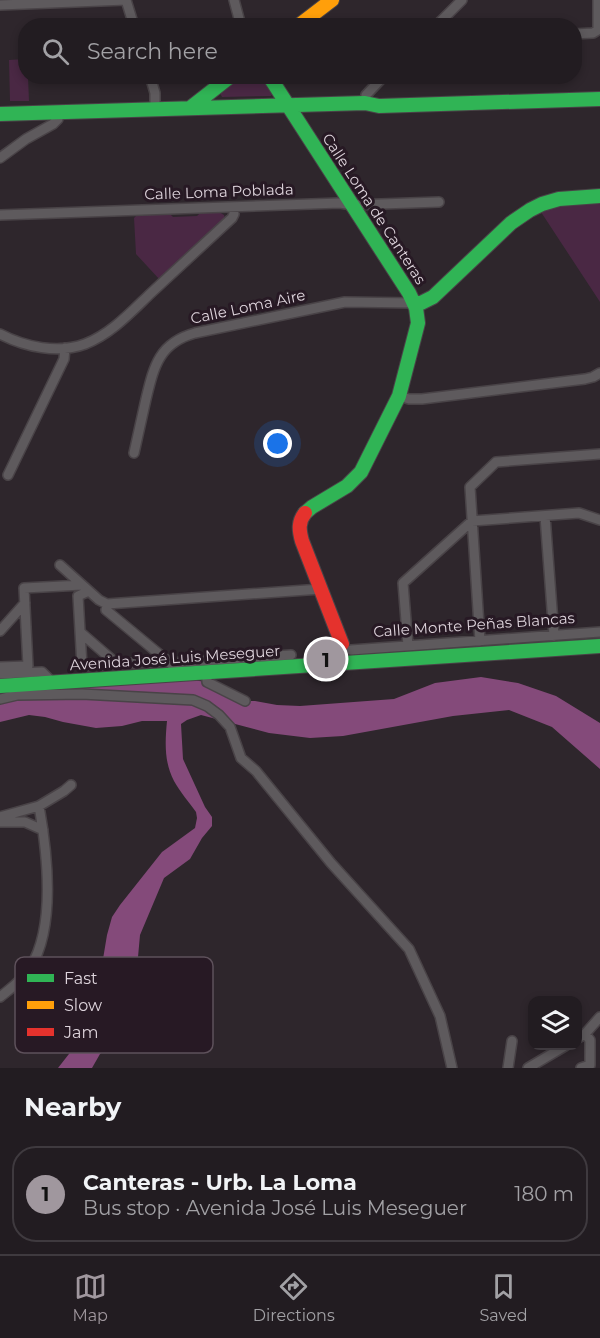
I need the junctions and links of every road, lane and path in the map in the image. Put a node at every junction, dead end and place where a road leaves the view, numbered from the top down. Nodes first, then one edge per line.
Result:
1 (126, 0) edge
2 (234, 0) edge
3 (332, 0) edge
4 (462, 0) edge
5 (598, 0) edge
6 (0, 5) edge
7 (132, 18) edge
8 (240, 18) edge
9 (308, 18) edge
10 (444, 18) edge
11 (582, 34) edge
12 (152, 84) edge
13 (221, 84) edge
14 (274, 84) edge
15 (376, 84) edge
16 (214, 89) junction
17 (600, 99) edge
18 (365, 103) junction
19 (287, 105) junction
20 (224, 107) junction
21 (190, 108) junction
22 (155, 109) junction
23 (59, 112) junction
24 (0, 114) edge
25 (0, 158) edge
26 (600, 196) edge
27 (439, 202) dead end
28 (352, 205) junction
29 (234, 207) junction
30 (0, 215) edge
31 (414, 303) junction
32 (0, 334) edge
33 (65, 348) junction
34 (600, 373) edge
35 (399, 396) junction
36 (134, 453) dead end
37 (600, 454) edge
38 (8, 475) dead end
39 (545, 516) junction
40 (600, 520) edge
41 (472, 521) junction
42 (60, 565) dead end
43 (85, 588) junction
44 (321, 589) junction
45 (25, 603) junction
46 (107, 604) junction
47 (0, 631) edge
48 (80, 632) junction
49 (600, 632) edge
50 (554, 636) junction
51 (480, 641) junction
52 (408, 646) junction
53 (600, 646) edge
54 (348, 652) junction
55 (291, 655) dead end
56 (117, 664) junction
57 (331, 664) junction
58 (171, 666) junction
59 (0, 667) edge
60 (207, 672) junction
61 (0, 674) edge
62 (52, 682) junction
63 (0, 686) edge
64 (0, 699) edge
65 (245, 701) dead end
66 (71, 785) dead end
67 (39, 806) junction
68 (0, 817) edge
69 (0, 822) edge
70 (43, 830) junction
71 (35, 957) edge
72 (15, 983) edge
73 (0, 997) edge
74 (600, 1017) edge
75 (582, 1035) edge
76 (582, 1036) edge
77 (512, 1041) dead end
78 (558, 1050) edge
79 (452, 1068) edge
80 (508, 1068) edge
81 (528, 1068) edge
82 (581, 1068) edge

1 - 6 street
1 - 7 street
2 - 8 street
3 - 9 main road
4 - 10 street
5 - 11 street
12 - 22 street
13 - 16 main road
14 - 19 main road, Calle Loma de Canteras
15 - 18 street
16 - 20 main road
16 - 21 main road
17 - 18 main road
18 - 19 main road
19 - 20 main road
19 - 28 main road, Calle Loma de Canteras
20 - 21 main road
21 - 22 main road
22 - 23 main road
23 - 24 main road
23 - 25 street
26 - 31 main road
27 - 28 street, Calle Loma Poblada
28 - 29 street, Calle Loma Poblada
28 - 31 main road, Calle Loma de Canteras
29 - 30 street, Calle Loma Poblada
29 - 33 street
31 - 35 main road, Calle Loma de Canteras
31 - 36 street, Calle Loma Aire
32 - 33 street
33 - 38 street
34 - 35 street
35 - 44 main road, Calle Loma de Canteras
37 - 41 street
39 - 40 street
39 - 41 street
39 - 50 street
41 - 51 street
41 - 52 street
42 - 43 street
43 - 45 street
43 - 46 street
43 - 48 street
44 - 46 street
44 - 54 main road, Calle Loma de Canteras
45 - 47 street
45 - 59 street
46 - 58 street
48 - 56 street
48 - 56 street
49 - 50 street, Calle Monte Peñas Blancas
50 - 51 street, Calle Monte Peñas Blancas
51 - 52 street, Calle Monte Peñas Blancas
52 - 54 street, Calle Monte Peñas Blancas
53 - 54 main road, Calle Monte Peñas Blancas
54 - 57 main road, Avenida José Luis Meseguer
54 - 57 main road
55 - 58 street
56 - 58 street
57 - 60 main road, Avenida José Luis Meseguer
58 - 60 main road, Avenida José Luis Meseguer
58 - 62 main road, Avenida José Luis Meseguer
60 - 65 street
61 - 62 street
62 - 63 main road, Avenida José Luis Meseguer
64 - 79 street
66 - 67 street
67 - 68 street
67 - 70 street
69 - 70 street
70 - 71 street
72 - 73 street
74 - 75 street
76 - 82 street
77 - 80 street
78 - 81 street

